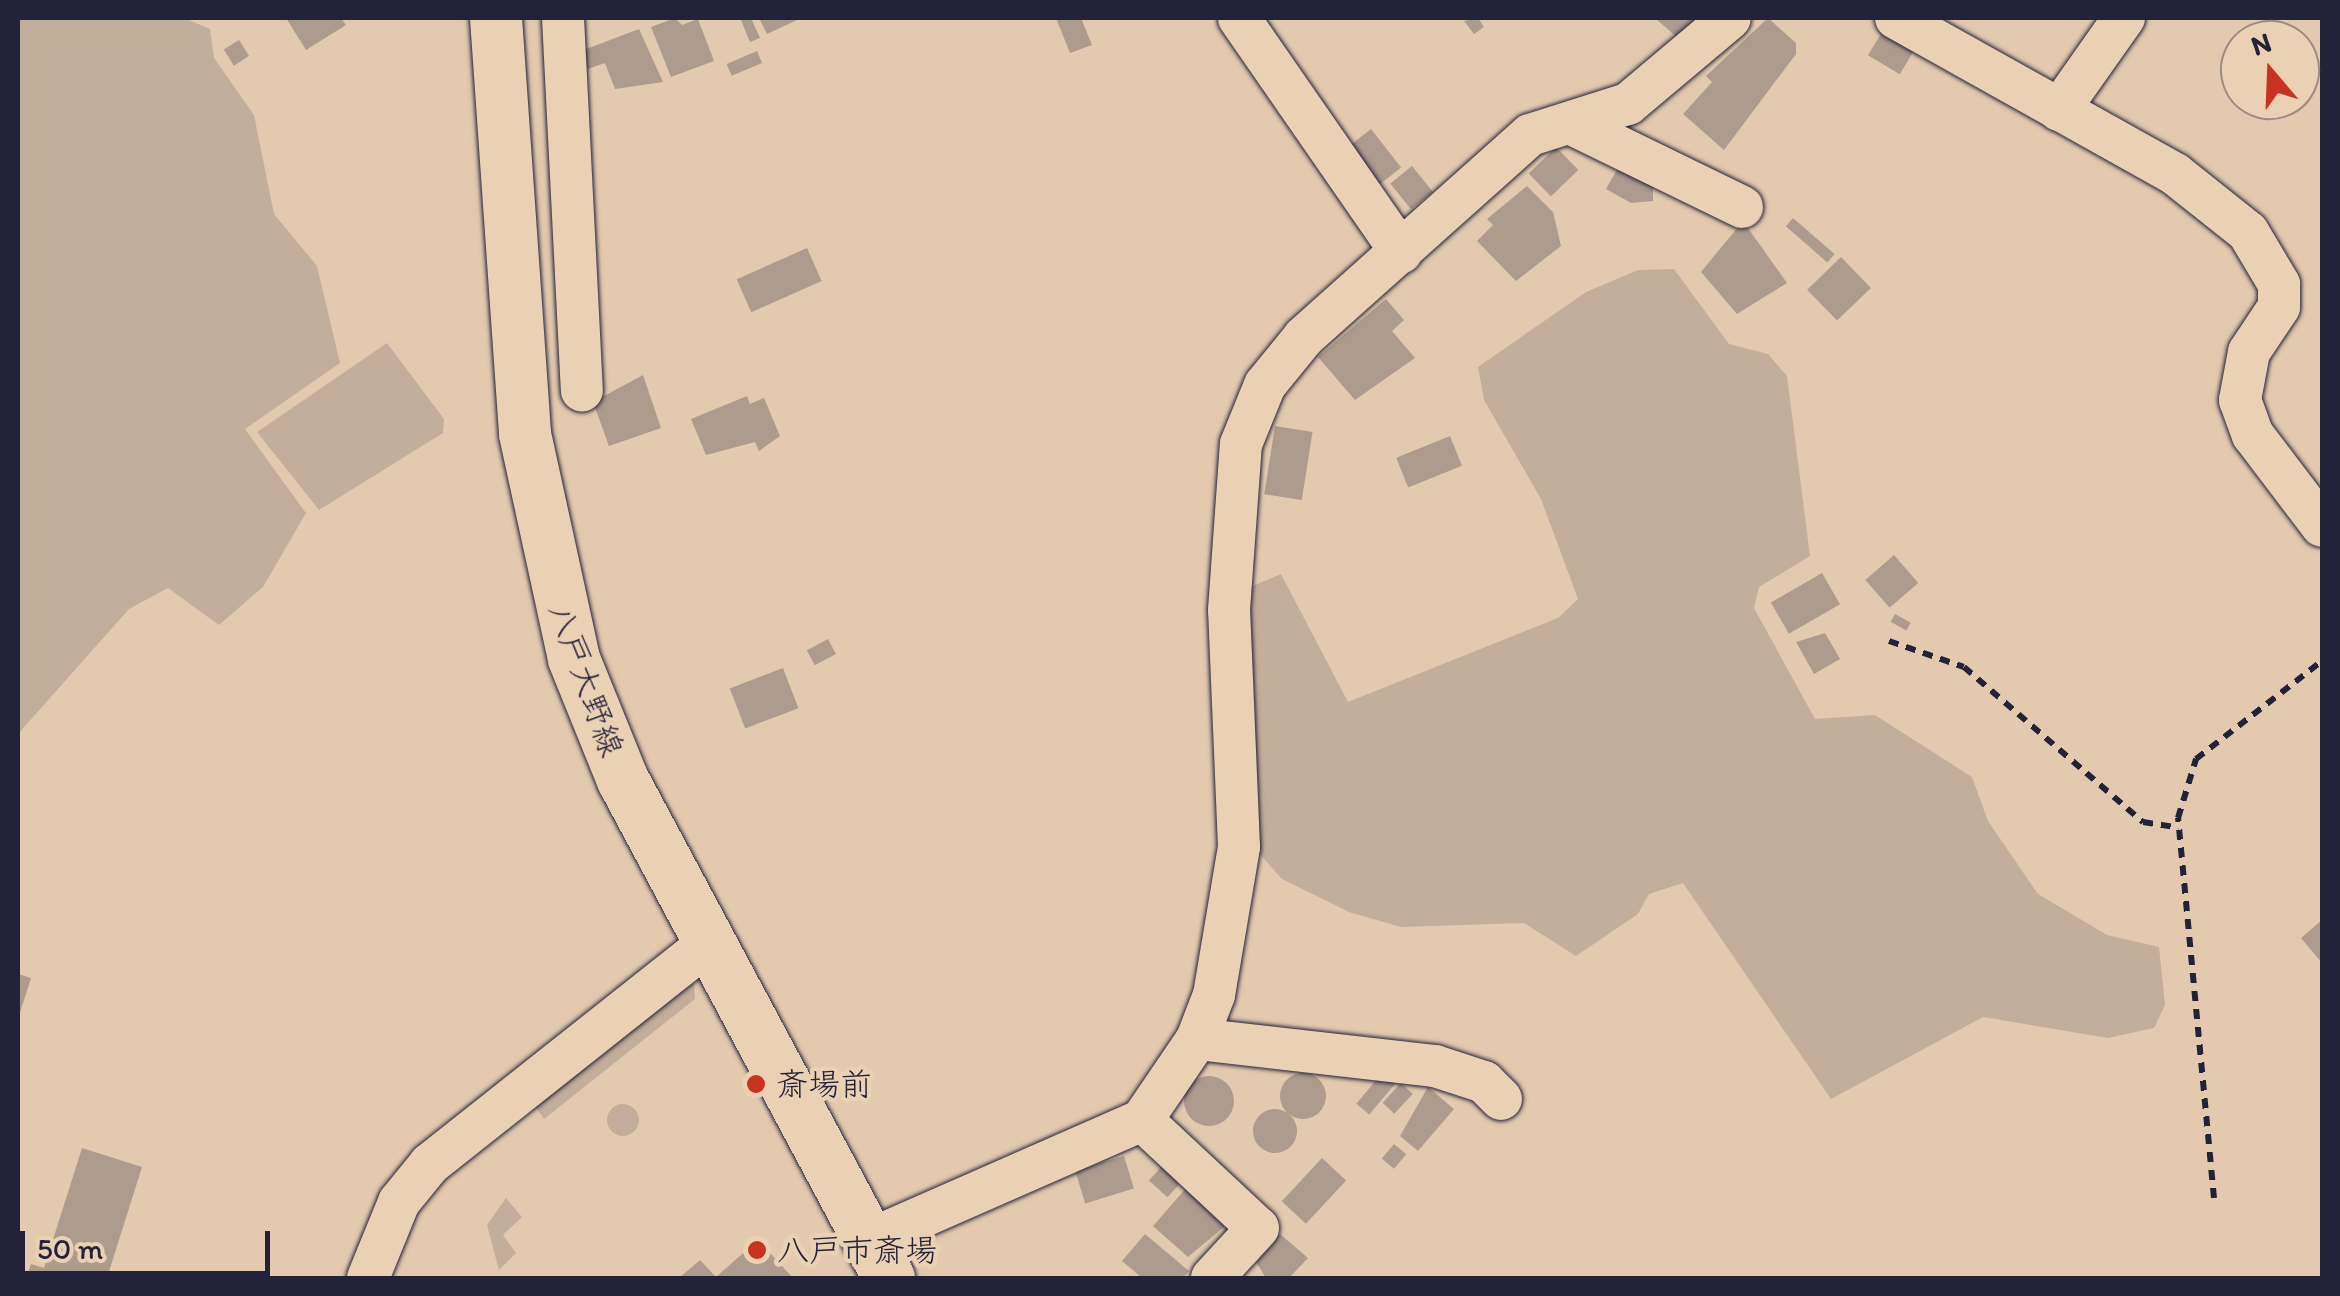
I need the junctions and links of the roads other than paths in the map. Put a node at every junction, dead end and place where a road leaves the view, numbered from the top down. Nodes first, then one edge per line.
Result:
1 (496, 18) edge
2 (563, 18) edge
3 (1239, 18) edge
4 (1730, 18) edge
5 (1896, 18) edge
6 (2124, 18) edge
7 (2059, 110) junction
8 (1574, 124) junction
9 (1742, 208) dead end
10 (1401, 252) junction
11 (582, 391) dead end
12 (2322, 526) edge
13 (710, 942) junction
14 (1197, 1040) junction
15 (1501, 1099) dead end
16 (1142, 1120) junction
17 (879, 1259) edge
18 (368, 1278) edge
19 (1212, 1278) edge

1 - 13 main road, 八戸大野線
2 - 11 street
3 - 10 street
4 - 8 street
5 - 7 street
6 - 7 street
7 - 12 street
8 - 9 street
8 - 10 street
10 - 14 street
13 - 17 main road, 八戸大野線
13 - 18 street
14 - 15 street
14 - 16 street
16 - 17 street
16 - 19 street

